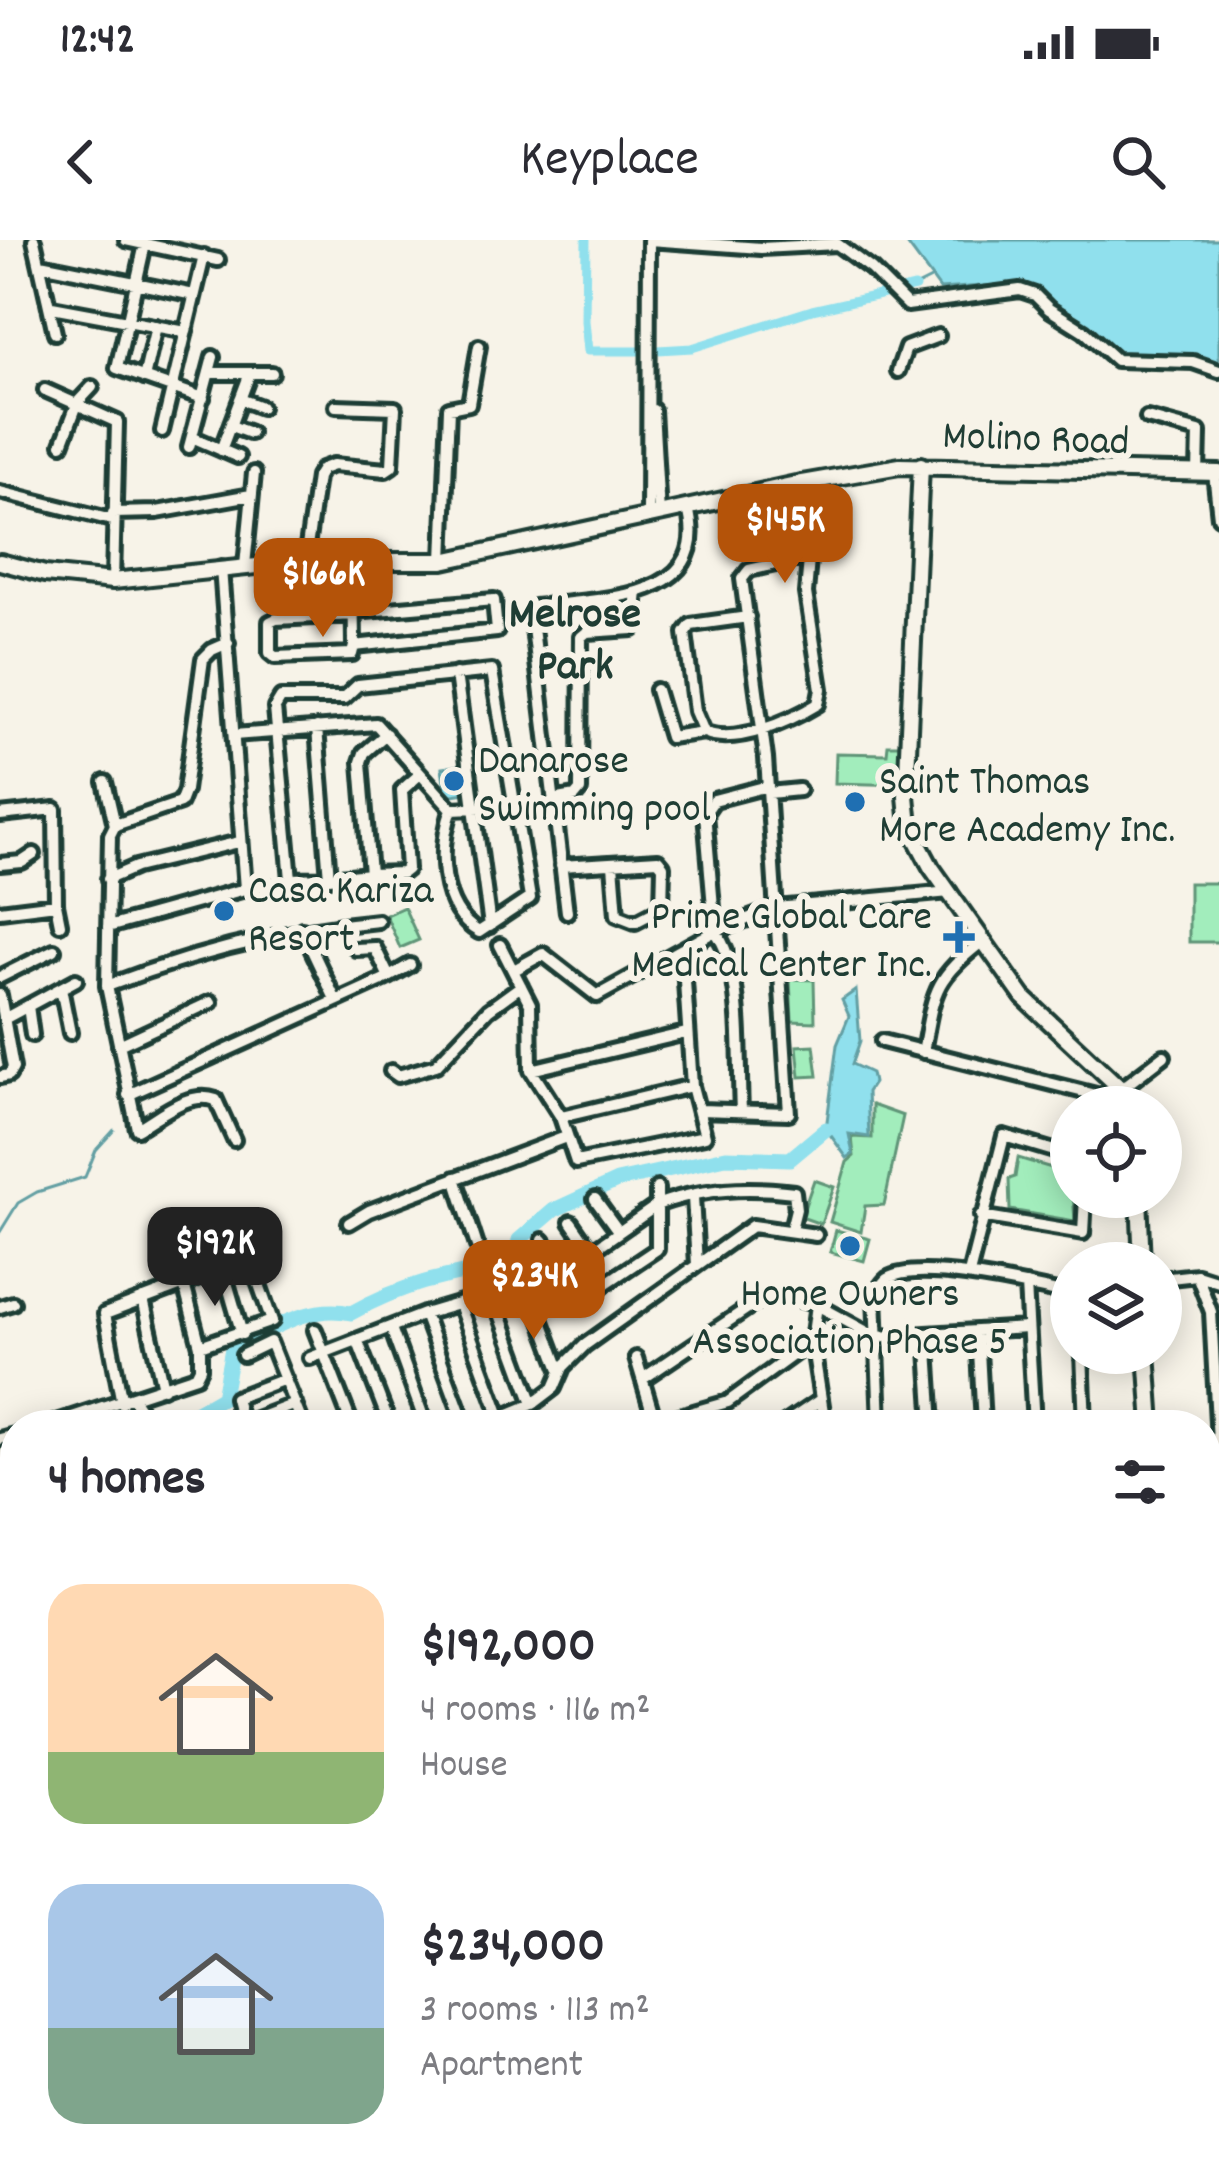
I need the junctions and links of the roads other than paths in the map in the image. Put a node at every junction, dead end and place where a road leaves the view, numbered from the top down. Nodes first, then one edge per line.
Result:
1 (34, 240) edge
2 (127, 240) edge
3 (652, 240) edge
4 (146, 244) junction
5 (204, 256) junction
6 (218, 260) dead end
7 (41, 264) junction
8 (138, 284) junction
9 (194, 295) junction
10 (52, 307) junction
11 (128, 321) junction
12 (156, 326) junction
13 (186, 332) junction
14 (55, 333) dead end
15 (938, 336) dead end
16 (479, 346) dead end
17 (213, 357) dead end
18 (898, 371) dead end
19 (1219, 371) edge
20 (209, 373) junction
21 (250, 373) junction
22 (272, 373) dead end
23 (144, 378) junction
24 (92, 387) dead end
25 (45, 390) dead end
26 (173, 390) junction
27 (203, 398) junction
28 (240, 399) junction
29 (78, 403) junction
30 (261, 406) dead end
31 (336, 406) dead end
32 (1147, 418) dead end
33 (231, 425) junction
34 (162, 431) dead end
35 (250, 433) dead end
36 (62, 444) dead end
37 (221, 449) junction
38 (238, 458) dead end
39 (921, 464) junction
40 (254, 473) dead end
41 (1210, 473) edge
42 (816, 481) junction
43 (0, 492) edge
44 (251, 495) junction
45 (684, 509) junction
46 (653, 515) junction
47 (112, 517) junction
48 (1219, 517) edge
49 (811, 556) junction
50 (305, 561) junction
51 (443, 561) junction
52 (0, 562) edge
53 (353, 562) junction
54 (245, 566) junction
55 (221, 568) junction
56 (113, 581) junction
57 (638, 592) junction
58 (354, 614) junction
59 (748, 617) junction
60 (228, 643) junction
61 (354, 646) junction
62 (456, 674) junction
63 (656, 690) dead end
64 (761, 727) junction
65 (317, 728) junction
66 (277, 731) junction
67 (704, 732) junction
68 (386, 734) junction
69 (233, 735) junction
70 (419, 775) junction
71 (105, 782) dead end
72 (769, 790) junction
73 (800, 790) dead end
74 (553, 800) junction
75 (517, 806) junction
76 (452, 809) junction
77 (476, 810) junction
78 (0, 815) edge
79 (116, 825) junction
80 (239, 842) junction
81 (34, 854) dead end
82 (0, 864) edge
83 (613, 864) junction
84 (561, 866) junction
85 (370, 874) junction
86 (329, 878) junction
87 (108, 879) junction
88 (266, 885) dead end
89 (245, 889) junction
90 (950, 892) junction
91 (56, 904) junction
92 (777, 908) junction
93 (0, 911) edge
94 (567, 912) dead end
95 (378, 921) dead end
96 (60, 924) dead end
97 (490, 926) junction
98 (108, 927) junction
99 (302, 928) junction
100 (715, 931) junction
101 (983, 941) junction
102 (500, 945) dead end
103 (356, 949) dead end
104 (54, 950) dead end
105 (683, 951) junction
106 (410, 965) dead end
107 (514, 970) junction
108 (389, 976) junction
109 (0, 977) edge
110 (76, 980) dead end
111 (107, 986) junction
112 (62, 988) junction
113 (525, 994) junction
114 (0, 995) edge
115 (336, 1001) junction
116 (211, 1002) dead end
117 (28, 1006) junction
118 (4, 1019) junction
119 (70, 1033) dead end
120 (686, 1033) junction
121 (32, 1035) dead end
122 (882, 1041) dead end
123 (119, 1046) junction
124 (923, 1052) junction
125 (1164, 1056) dead end
126 (531, 1070) junction
127 (391, 1072) dead end
128 (0, 1077) edge
129 (692, 1086) junction
130 (1060, 1086) edge
131 (1117, 1086) edge
132 (1126, 1086) edge
133 (128, 1095) junction
134 (700, 1110) junction
135 (741, 1110) junction
136 (561, 1117) junction
137 (566, 1137) junction
138 (233, 1140) dead end
139 (1050, 1150) edge
140 (455, 1178) junction
141 (657, 1188) dead end
142 (693, 1197) junction
143 (595, 1199) dead end
144 (659, 1204) junction
145 (981, 1216) junction
146 (1084, 1218) edge
147 (571, 1222) dead end
148 (349, 1223) dead end
149 (791, 1229) junction
150 (619, 1232) junction
151 (816, 1234) dead end
152 (543, 1240) dead end
153 (477, 1246) dead end
154 (591, 1251) junction
155 (697, 1265) junction
156 (223, 1269) junction
157 (561, 1272) junction
158 (969, 1274) junction
159 (1197, 1275) junction
160 (1182, 1277) edge
161 (1219, 1282) edge
162 (184, 1284) junction
163 (528, 1284) junction
164 (1026, 1285) junction
165 (1050, 1290) edge
166 (493, 1295) junction
167 (143, 1299) junction
168 (459, 1304) junction
169 (817, 1305) junction
170 (424, 1314) junction
171 (391, 1328) junction
172 (1028, 1328) junction
173 (315, 1330) dead end
174 (978, 1332) junction
175 (242, 1334) junction
176 (927, 1334) junction
177 (876, 1337) junction
178 (812, 1341) junction
179 (358, 1342) junction
180 (1216, 1342) edge
181 (200, 1346) junction
182 (323, 1353) junction
183 (242, 1355) dead end
184 (310, 1358) dead end
185 (637, 1358) dead end
186 (561, 1372) junction
187 (1083, 1374) edge
188 (1149, 1374) edge
189 (644, 1378) junction
190 (285, 1379) junction
191 (163, 1388) junction
192 (1218, 1394) edge
193 (820, 1400) junction
194 (128, 1401) junction
195 (533, 1403) junction
196 (295, 1404) junction
197 (99, 1410) edge
198 (136, 1410) edge
199 (238, 1410) edge
200 (280, 1410) edge
201 (297, 1410) edge
202 (346, 1410) edge
203 (384, 1410) edge
204 (421, 1410) edge
205 (459, 1410) edge
206 (497, 1410) edge
207 (516, 1410) edge
208 (650, 1410) edge
209 (701, 1410) edge
210 (805, 1410) edge
211 (822, 1410) edge
212 (879, 1410) edge
213 (932, 1410) edge
214 (982, 1410) edge
215 (1033, 1410) edge
216 (1084, 1410) edge
217 (1151, 1410) edge

1 - 7 street
2 - 4 street
3 - 19 street
3 - 46 street
4 - 5 street
4 - 8 street
5 - 6 street
5 - 9 street
7 - 8 street
7 - 10 street
8 - 9 street
8 - 11 street
9 - 13 street
10 - 11 street
10 - 14 street
11 - 12 street
11 - 23 street
12 - 13 street
12 - 23 street
13 - 26 street
15 - 18 street
16 - 51 street
17 - 20 street
20 - 21 street
20 - 27 street
21 - 22 street
21 - 28 street
23 - 26 street
24 - 29 street
25 - 29 street
26 - 27 street
26 - 34 street
27 - 37 street
28 - 30 street
28 - 33 street
29 - 36 street
29 - 47 street
31 - 50 street
32 - 41 street
33 - 35 street
33 - 37 street
37 - 38 street
39 - 41 main road, Molino Road
39 - 42 main road, Molino Road
39 - 90 main road
40 - 44 street
41 - 48 street
42 - 45 main road, Molino Road
42 - 49 street
43 - 47 street
44 - 47 street
44 - 54 street
45 - 46 main road, Molino Road
45 - 57 street
46 - 51 main road, Molino Road
47 - 56 street
49 - 59 street
49 - 64 street
50 - 53 main road, Molino Road
50 - 54 main road, Molino Road
51 - 53 main road, Molino Road
52 - 56 main road, Molino Road
53 - 58 street
54 - 55 main road, Molino Road
55 - 56 main road, Molino Road
55 - 60 street
57 - 74 street
57 - 74 street
58 - 61 street
58 - 61 street
58 - 61 street
59 - 64 street
59 - 67 street
60 - 69 street
60 - 79 street
62 - 66 street
62 - 75 street
62 - 77 street
63 - 67 street
64 - 67 street
64 - 72 street
65 - 66 street
65 - 68 street
65 - 86 street
66 - 69 street
66 - 86 street
68 - 70 street
68 - 85 street
69 - 80 street
70 - 76 street
70 - 85 street
71 - 79 street
72 - 73 street
72 - 92 street
72 - 100 street
74 - 84 street
75 - 77 street
75 - 97 street
76 - 77 street
76 - 97 street
77 - 97 street
78 - 91 street
79 - 87 street
80 - 87 street
80 - 89 street
81 - 82 street
83 - 83 street
83 - 84 street
84 - 94 street
85 - 86 street
87 - 98 street
88 - 89 street
89 - 98 street
90 - 92 street
90 - 101 main road
91 - 93 street
91 - 96 street
92 - 100 street
92 - 135 street
95 - 99 street
98 - 111 street
99 - 111 street
99 - 115 street
100 - 105 street
100 - 135 street
101 - 124 street
101 - 131 main road
102 - 107 street
103 - 108 street
104 - 109 street
105 - 107 street
105 - 120 street
106 - 108 street
107 - 113 street
108 - 115 street
110 - 112 street
111 - 123 street
112 - 117 street
112 - 119 street
113 - 126 street
113 - 127 street
114 - 118 street
115 - 133 street
116 - 123 street
117 - 118 street
117 - 121 street
118 - 128 street
120 - 126 street
120 - 129 street
122 - 124 street
123 - 133 street
124 - 130 street
125 - 132 street
126 - 136 street
129 - 134 street
129 - 136 street
133 - 138 street
134 - 135 street
134 - 137 street
136 - 137 street
137 - 140 street
139 - 145 street
140 - 148 street
140 - 153 street
141 - 144 street
142 - 144 street
142 - 149 street
142 - 155 street
143 - 150 street
144 - 150 street
144 - 157 street
145 - 146 street
145 - 158 street
147 - 154 street
149 - 151 street
149 - 155 street
150 - 154 street
152 - 157 street
154 - 157 street
155 - 186 street
156 - 162 street
156 - 175 street
156 - 175 street
157 - 163 street
158 - 164 street
158 - 177 street
159 - 160 street
159 - 161 street
159 - 180 street
162 - 167 street
162 - 181 street
163 - 166 street
163 - 186 street
164 - 165 street
164 - 172 street
166 - 168 street
166 - 195 street
167 - 191 street
167 - 194 street
168 - 170 street
168 - 206 street
169 - 177 street
169 - 178 street
169 - 189 street
170 - 171 street
170 - 205 street
171 - 179 street
171 - 204 street
172 - 174 street
172 - 215 street
173 - 182 street
174 - 176 street
174 - 214 street
175 - 181 street
176 - 177 street
176 - 213 street
177 - 212 street
178 - 193 street
178 - 209 street
179 - 182 street
179 - 203 street
180 - 192 street
181 - 191 street
182 - 184 street
182 - 202 street
183 - 190 street
185 - 189 street
186 - 195 street
187 - 216 street
188 - 217 main road
189 - 208 street
190 - 196 street
190 - 199 street
191 - 194 street
193 - 210 street
193 - 211 street
194 - 197 street
194 - 198 street
195 - 207 street
196 - 200 street
196 - 201 street

